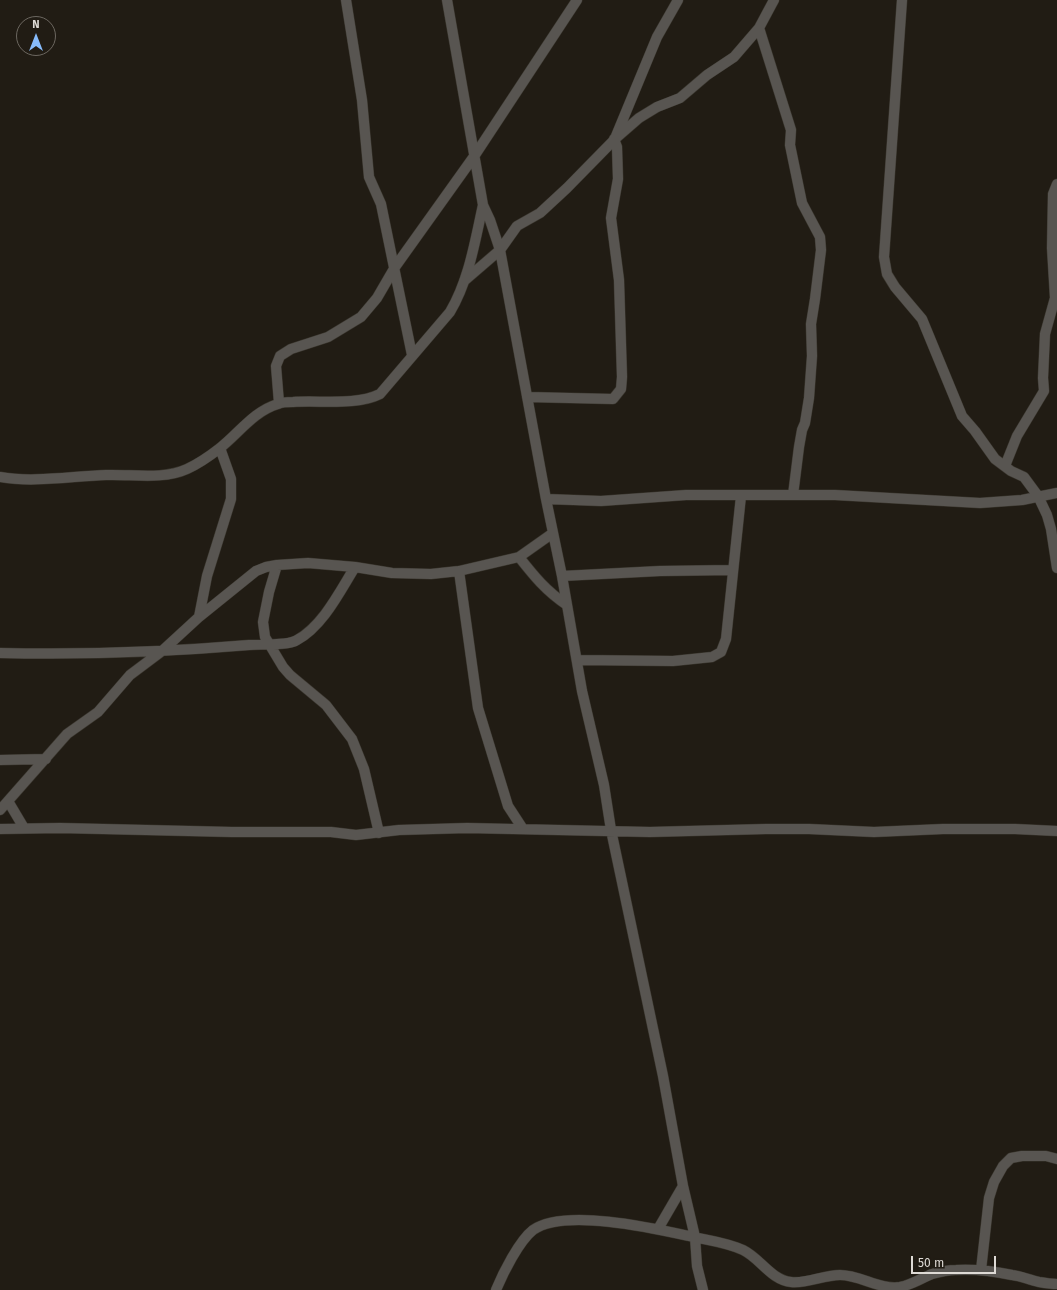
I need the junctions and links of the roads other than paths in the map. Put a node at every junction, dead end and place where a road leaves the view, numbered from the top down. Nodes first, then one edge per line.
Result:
1 (346, 0) edge
2 (447, 0) edge
3 (577, 0) edge
4 (678, 0) edge
5 (774, 0) edge
6 (902, 0) edge
7 (759, 28) junction
8 (615, 138) junction
9 (475, 155) junction
10 (1057, 184) edge
11 (484, 205) junction
12 (500, 250) junction
13 (395, 267) junction
14 (464, 281) junction
15 (412, 355) junction
16 (527, 398) junction
17 (279, 403) junction
18 (220, 448) junction
19 (1005, 466) junction
20 (0, 477) edge
21 (1057, 493) edge
22 (793, 495) junction
23 (742, 496) junction
24 (1038, 496) junction
25 (546, 500) junction
26 (554, 533) junction
27 (519, 557) junction
28 (277, 565) junction
29 (355, 567) junction
30 (1057, 568) edge
31 (733, 570) junction
32 (459, 571) junction
33 (562, 576) junction
34 (567, 606) junction
35 (199, 617) junction
36 (268, 644) junction
37 (162, 651) junction
38 (0, 654) edge
39 (577, 660) junction
40 (46, 759) junction
41 (0, 760) edge
42 (8, 801) junction
43 (0, 810) edge
44 (24, 828) junction
45 (0, 829) edge
46 (523, 829) junction
47 (610, 830) junction
48 (1057, 831) edge
49 (379, 833) junction
50 (1057, 1159) edge
51 (684, 1186) junction
52 (658, 1229) junction
53 (695, 1237) junction
54 (981, 1270) junction
55 (781, 1280) junction
56 (1057, 1284) edge
57 (496, 1290) edge
58 (703, 1290) edge
59 (792, 1290) edge

1 - 13 street
2 - 9 street
3 - 9 street
4 - 8 street
5 - 7 street
6 - 19 street
7 - 8 street
7 - 22 street
8 - 12 street
8 - 16 street
9 - 11 street
9 - 13 street
10 - 19 street
11 - 12 street
11 - 14 street
12 - 14 street
12 - 16 street
13 - 15 street
13 - 17 street
14 - 15 street
15 - 17 street
16 - 25 street
17 - 18 street
18 - 20 street
18 - 35 street
19 - 24 street
21 - 24 street
22 - 23 street
22 - 24 street
23 - 25 street
23 - 31 street
24 - 30 street
25 - 26 street
26 - 27 street
26 - 33 street
27 - 32 street
27 - 34 street
28 - 29 street
28 - 35 street
28 - 36 street
29 - 32 street
29 - 36 street
31 - 33 street
31 - 39 street
32 - 46 street
33 - 34 street
34 - 39 street
35 - 37 street
36 - 37 street
36 - 49 street
37 - 38 street
37 - 40 street
39 - 47 street
40 - 41 street
40 - 42 street
42 - 43 street
42 - 44 street
44 - 45 street
44 - 49 street
46 - 47 street
46 - 49 street
47 - 48 street
47 - 51 street
50 - 54 street
51 - 52 street
51 - 53 street
52 - 53 street
52 - 57 street
53 - 55 street
53 - 58 street
54 - 55 street
54 - 56 street
55 - 59 street

